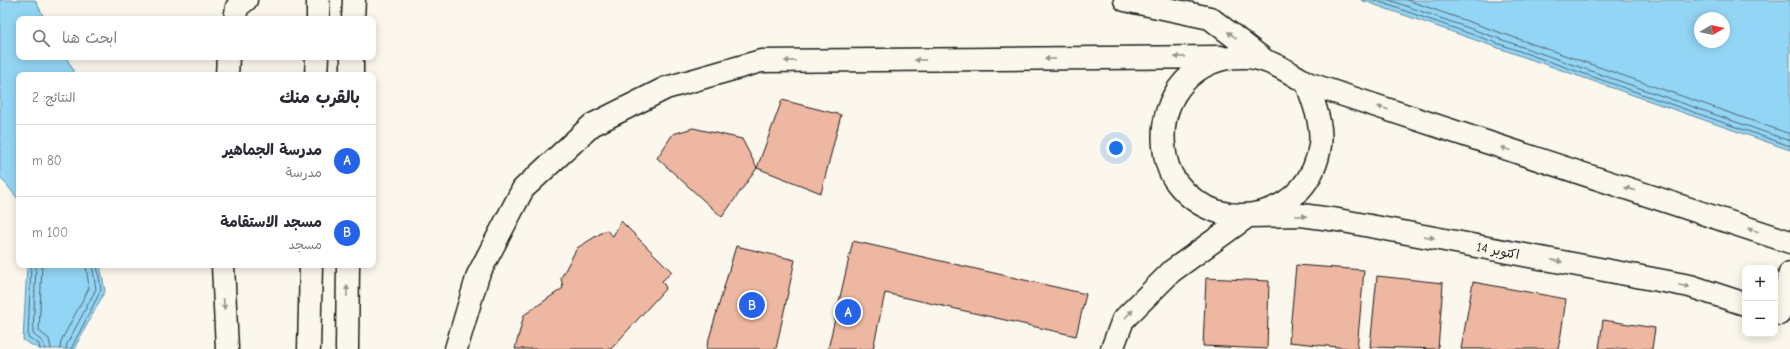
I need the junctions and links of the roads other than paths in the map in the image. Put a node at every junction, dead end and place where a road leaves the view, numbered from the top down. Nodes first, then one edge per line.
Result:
1 (246, 0) edge
2 (318, 0) edge
3 (354, 0) edge
4 (1125, 0) edge
5 (236, 16) edge
6 (318, 16) edge
7 (353, 16) edge
8 (1233, 57) junction
9 (1263, 59) junction
10 (228, 60) edge
11 (317, 60) edge
12 (352, 60) edge
13 (227, 72) edge
14 (316, 72) edge
15 (352, 72) edge
16 (1307, 83) junction
17 (1248, 216) junction
18 (1790, 242) edge
19 (223, 268) edge
20 (312, 268) edge
21 (348, 268) edge
22 (1790, 273) edge
23 (1742, 303) edge
24 (1781, 315) edge
25 (227, 349) edge
26 (309, 349) edge
27 (347, 349) edge
28 (456, 349) edge
29 (1112, 349) edge

1 - 5 highway
2 - 6 highway
3 - 7 highway
9 -> 4 highway
8 - 9 highway
8 - 17 highway
8 -> 28 highway
9 - 16 highway
10 - 13 highway
11 - 14 highway
12 - 15 highway
16 - 17 highway
18 -> 16 highway
17 -> 23 highway, 14 اكتوبر
29 -> 17 highway
19 -> 25 highway
20 - 26 highway
27 -> 21 highway
22 - 24 highway

